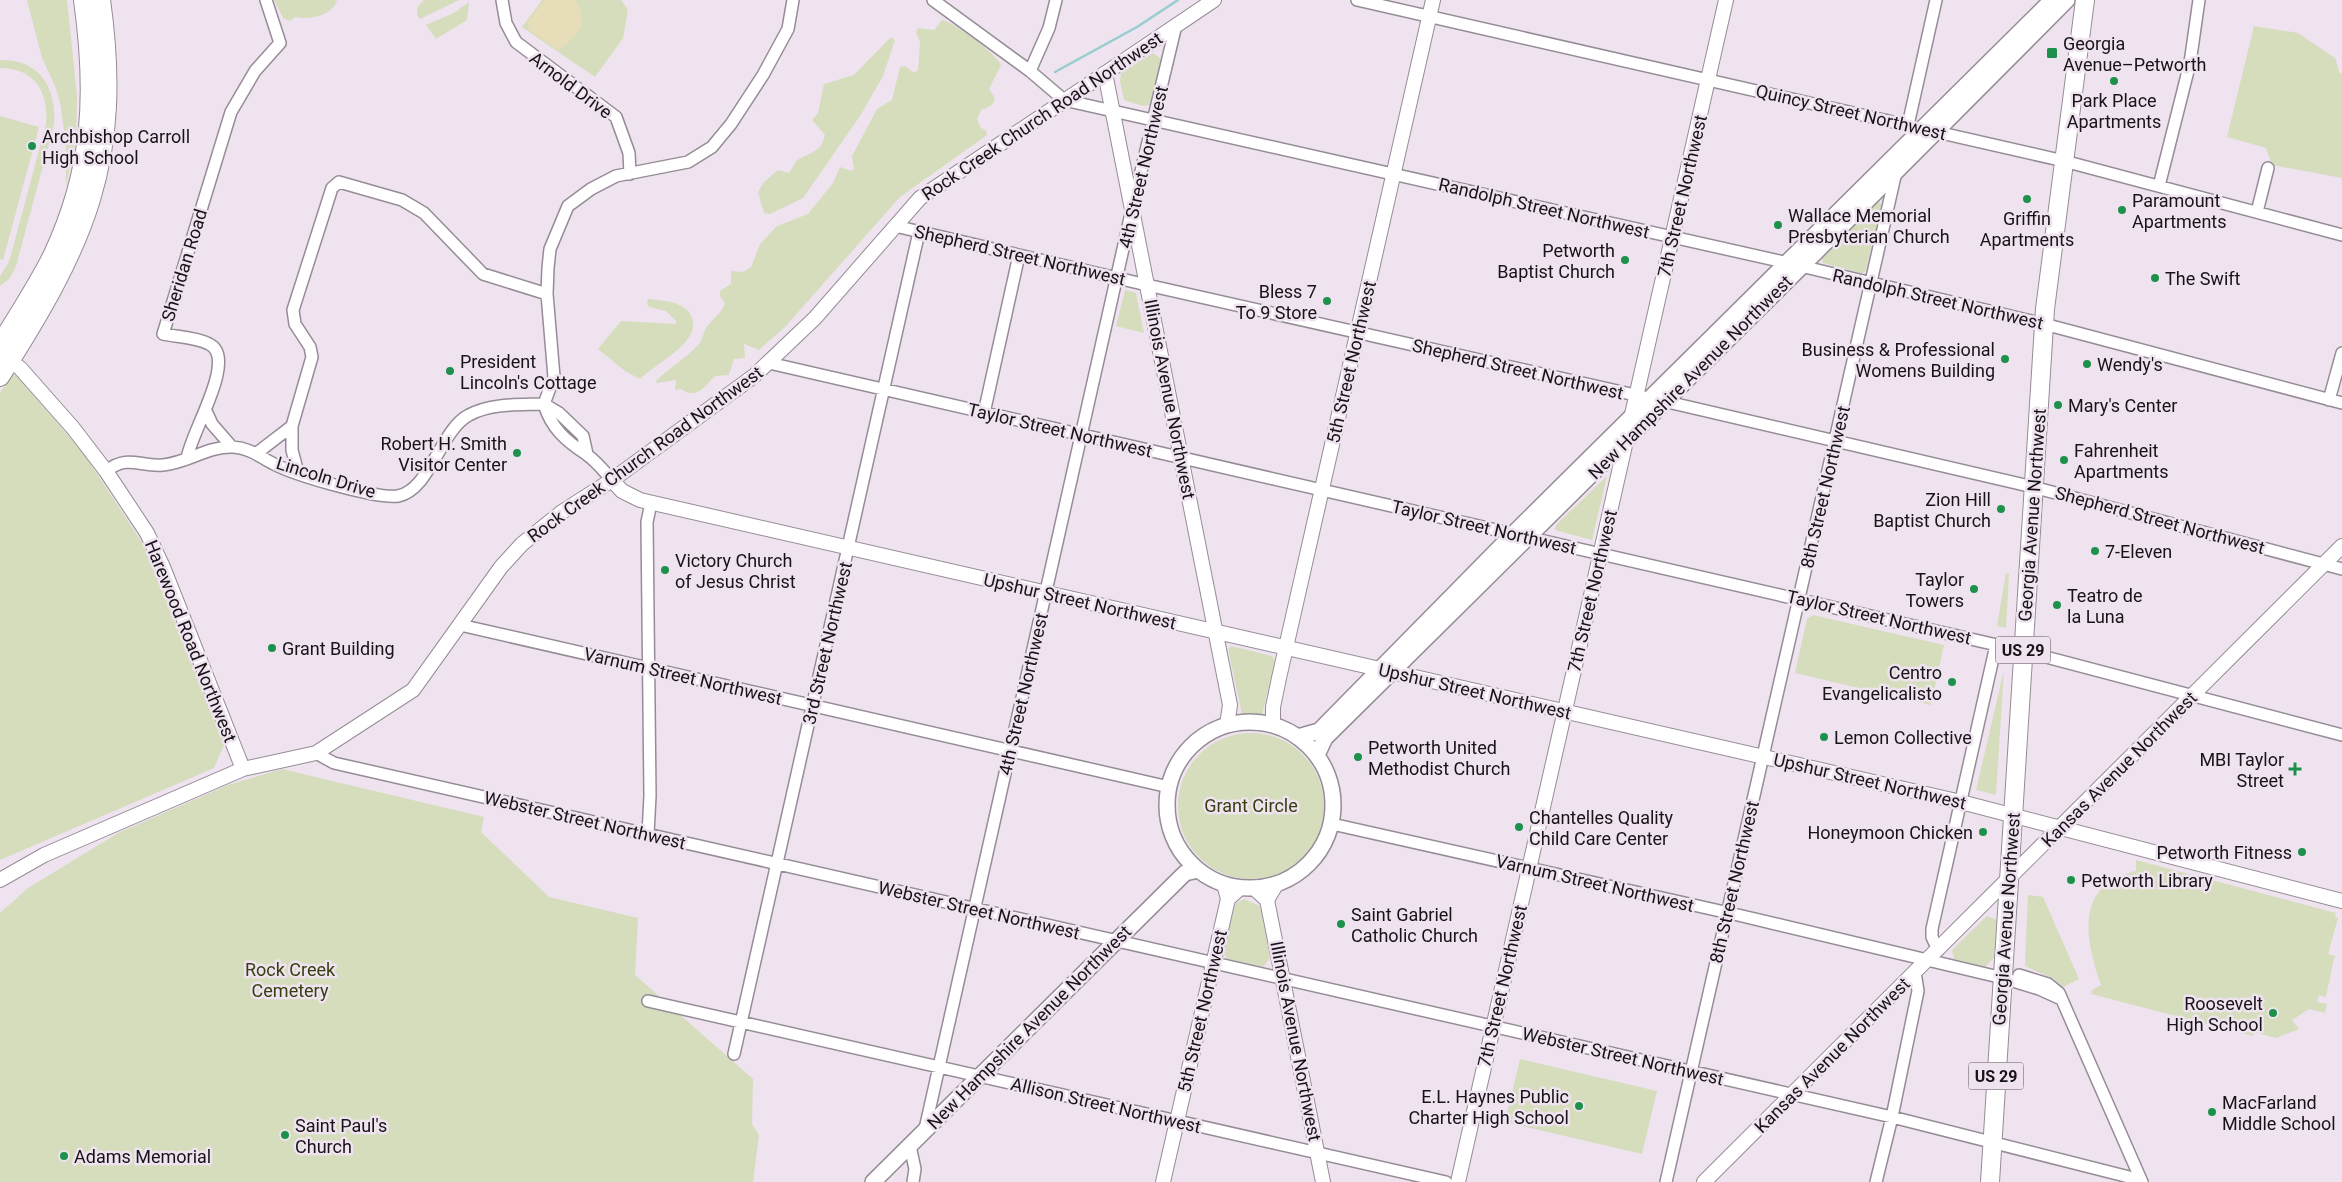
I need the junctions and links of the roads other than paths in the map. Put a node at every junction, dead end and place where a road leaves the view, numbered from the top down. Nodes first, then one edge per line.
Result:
1 (83, 0) edge
2 (101, 0) edge
3 (266, 0) edge
4 (502, 0) edge
5 (793, 0) edge
6 (933, 0) edge
7 (1056, 0) edge
8 (1214, 0) edge
9 (1357, 0) edge
10 (1433, 0) edge
11 (1726, 0) edge
12 (1936, 0) edge
13 (2052, 0) edge
14 (2067, 0) edge
15 (2085, 0) edge
16 (2199, 0) edge
17 (1430, 16) junction
18 (1176, 25) junction
19 (1030, 71) junction
20 (1105, 73) junction
21 (1708, 79) junction
22 (1064, 100) junction
23 (1112, 110) junction
24 (1154, 119) junction
25 (1922, 128) junction
26 (2064, 161) junction
27 (2268, 168) dead end
28 (1896, 172) junction
29 (630, 174) junction
30 (1394, 174) junction
31 (2158, 186) junction
32 (1132, 209) junction
33 (2257, 212) junction
34 (896, 226) junction
35 (919, 232) junction
36 (2342, 235) edge
37 (1672, 237) junction
38 (1019, 255) junction
39 (1795, 265) junction
40 (1117, 277) junction
41 (1871, 283) junction
42 (1147, 285) junction
43 (547, 294) junction
44 (14, 321) junction
45 (2044, 324) junction
46 (0, 331) edge
47 (1358, 332) junction
48 (0, 344) edge
49 (2342, 353) edge
50 (6, 358) edge
51 (769, 363) junction
52 (0, 378) edge
53 (884, 390) junction
54 (1651, 399) junction
55 (2330, 400) junction
56 (2342, 403) edge
57 (544, 404) junction
58 (206, 411) junction
59 (984, 413) junction
60 (1632, 417) junction
61 (292, 426) junction
62 (1082, 435) junction
63 (1627, 440) junction
64 (1835, 441) junction
65 (232, 447) junction
66 (257, 453) junction
67 (1181, 458) junction
68 (187, 459) junction
69 (106, 471) junction
70 (298, 473) junction
71 (612, 480) junction
72 (2033, 487) junction
73 (1322, 490) junction
74 (651, 503) junction
75 (1513, 534) junction
76 (1528, 538) junction
77 (2342, 546) edge
78 (849, 548) junction
79 (1601, 553) junction
80 (2324, 564) junction
81 (2342, 569) edge
82 (1046, 593) junction
83 (1799, 598) junction
84 (460, 625) junction
85 (1216, 632) junction
86 (1996, 645) junction
87 (1286, 648) junction
88 (2023, 651) junction
89 (649, 668) junction
90 (1385, 671) junction
91 (2193, 695) junction
92 (812, 706) junction
93 (1565, 711) junction
94 (1227, 725) junction
95 (1274, 725) junction
96 (2342, 735) edge
97 (1298, 737) junction
98 (1010, 751) junction
99 (316, 753) junction
100 (1317, 755) junction
101 (1763, 756) junction
102 (243, 769) junction
103 (1169, 787) junction
104 (1961, 802) junction
105 (2013, 814) junction
106 (1332, 824) junction
107 (2061, 826) junction
108 (648, 834) junction
109 (777, 863) junction
110 (1529, 868) junction
111 (1191, 871) junction
112 (1, 879) edge
113 (2009, 879) junction
114 (1224, 884) junction
115 (1276, 884) junction
116 (1247, 888) junction
117 (1228, 899) junction
118 (1267, 900) junction
119 (2342, 901) edge
120 (975, 908) junction
121 (1727, 913) junction
122 (1116, 941) junction
123 (1938, 950) junction
124 (1928, 960) junction
125 (1214, 963) junction
126 (1915, 972) junction
127 (2004, 974) junction
128 (1284, 979) junction
129 (651, 1001) dead end
130 (741, 1021) junction
131 (1493, 1027) junction
132 (734, 1054) dead end
133 (939, 1067) junction
134 (1691, 1072) junction
135 (980, 1076) junction
136 (1792, 1094) junction
137 (1892, 1117) junction
138 (1177, 1121) junction
139 (925, 1130) junction
140 (1992, 1141) junction
141 (910, 1146) junction
142 (1318, 1153) junction
143 (2141, 1181) edge
144 (874, 1182) edge
145 (913, 1182) edge
146 (1163, 1182) edge
147 (1323, 1182) edge
148 (1446, 1182) edge
149 (1458, 1182) edge
150 (1666, 1182) edge
151 (1704, 1182) edge
152 (1876, 1182) edge
153 (1990, 1182) edge

1 - 44 main road
2 - 50 main road
3 - 58 street, Sheridan Road
4 - 29 street, Arnold Drive
5 - 29 street
6 - 19 street
7 - 19 street
8 - 18 street, Rock Creek Church Road Northwest
9 - 17 street, Quincy Street Northwest
10 - 17 street, 5th Street Northwest
11 - 21 street, 7th Street Northwest
12 - 25 street
13 - 25 main road, New Hampshire Avenue Northwest
14 - 25 main road, New Hampshire Avenue Northwest
15 - 26 main road, Georgia Avenue Northwest / US 29
16 - 31 street
17 - 21 street, Quincy Street Northwest
17 - 30 street, 5th Street Northwest
18 - 20 street, Rock Creek Church Road Northwest
18 - 24 street, 4th Street Northwest
19 - 22 street
20 - 22 street, Rock Creek Church Road Northwest
20 - 23 street, Illinois Avenue Northwest
21 - 25 street, Quincy Street Northwest
21 - 37 street, 7th Street Northwest
22 - 23 street, Randolph Street Northwest
22 - 34 street, Rock Creek Church Road Northwest
23 - 24 street, Randolph Street Northwest
23 - 32 street, Illinois Avenue Northwest
24 - 30 street, Randolph Street Northwest
24 - 32 street, 4th Street Northwest
25 - 26 street, Quincy Street Northwest
25 - 28 main road, New Hampshire Avenue Northwest
25 - 39 main road, New Hampshire Avenue Northwest
26 - 31 street, Quincy Street Northwest
26 - 45 main road, Georgia Avenue Northwest / US 29
27 - 33 street
28 - 39 main road, New Hampshire Avenue Northwest
28 - 41 street, 8th Street Northwest
29 - 43 street
30 - 37 street, Randolph Street Northwest
30 - 47 street, 5th Street Northwest
31 - 33 street, Quincy Street Northwest
32 - 40 street, 4th Street Northwest
32 - 42 street, Illinois Avenue Northwest
33 - 36 street, Quincy Street Northwest
34 - 35 street, Shepherd Street Northwest
34 - 51 street, Rock Creek Church Road Northwest
35 - 38 street, Shepherd Street Northwest
35 - 53 street, 3rd Street Northwest
37 - 39 street, Randolph Street Northwest
37 - 54 street, 7th Street Northwest
38 - 40 street, Shepherd Street Northwest
38 - 59 street
39 - 41 street, Randolph Street Northwest
39 - 54 main road, New Hampshire Avenue Northwest
40 - 42 street, Shepherd Street Northwest
40 - 62 street, 4th Street Northwest
41 - 45 street, Randolph Street Northwest
41 - 64 street, 8th Street Northwest
42 - 47 street, Shepherd Street Northwest
42 - 67 street, Illinois Avenue Northwest
43 - 57 street
43 - 61 street
44 - 46 main road
44 - 48 main road
45 - 55 street, Randolph Street Northwest
45 - 72 main road, Georgia Avenue Northwest / US 29
47 - 54 street, Shepherd Street Northwest
47 - 73 street, 5th Street Northwest
49 - 55 street
50 - 52 main road
50 - 69 street, Harewood Road Northwest
51 - 53 street, Taylor Street Northwest
51 - 71 street, Rock Creek Church Road Northwest
53 - 59 street, Taylor Street Northwest
53 - 78 street, 3rd Street Northwest
54 - 60 main road, New Hampshire Avenue Northwest
54 - 63 main road, New Hampshire Avenue Northwest
54 - 64 street, Shepherd Street Northwest
55 - 56 street, Randolph Street Northwest
57 - 70 street, Lincoln Drive
57 - 71 street
58 - 65 street
58 - 68 street, Sheridan Road
59 - 62 street, Taylor Street Northwest
60 - 63 street, 7th Street Northwest
60 - 75 main road, New Hampshire Avenue Northwest
61 - 66 street
61 - 70 street
62 - 67 street, Taylor Street Northwest
62 - 82 street, 4th Street Northwest
63 - 76 main road, New Hampshire Avenue Northwest
63 - 79 street, 7th Street Northwest
64 - 72 street, Shepherd Street Northwest
64 - 83 street, 8th Street Northwest
65 - 66 street, Lincoln Drive
65 - 68 street, Lincoln Drive
66 - 70 street, Lincoln Drive
67 - 73 street, Taylor Street Northwest
67 - 85 street, Illinois Avenue Northwest
68 - 69 street, Lincoln Drive
69 - 102 street, Harewood Road Northwest
71 - 74 street, Upshur Street Northwest
71 - 84 street, Rock Creek Church Road Northwest
72 - 80 street, Shepherd Street Northwest
72 - 88 main road, Georgia Avenue Northwest / US 29
73 - 75 street, Taylor Street Northwest
73 - 87 street, 5th Street Northwest
74 - 78 street, Upshur Street Northwest
74 - 89 street
75 - 76 street, Taylor Street Northwest
75 - 90 main road, New Hampshire Avenue Northwest
76 - 79 street, Taylor Street Northwest
76 - 90 main road, New Hampshire Avenue Northwest
77 - 80 street, Kansas Avenue Northwest
78 - 82 street, Upshur Street Northwest
78 - 92 street, 3rd Street Northwest
79 - 83 street, Taylor Street Northwest
79 - 93 street, 7th Street Northwest
80 - 81 street, Shepherd Street Northwest
80 - 91 street, Kansas Avenue Northwest
82 - 85 street, Upshur Street Northwest
82 - 98 street, 4th Street Northwest
83 - 86 street, Taylor Street Northwest
83 - 101 street, 8th Street Northwest
84 - 89 street, Varnum Street Northwest
84 - 99 street, Rock Creek Church Road Northwest
85 - 87 street, Upshur Street Northwest
85 - 94 street, Illinois Avenue Northwest
86 - 88 street, Taylor Street Northwest
86 - 104 street
87 - 90 street, Upshur Street Northwest
87 - 95 street, 5th Street Northwest
88 - 91 street, Taylor Street Northwest
88 - 105 main road, Georgia Avenue Northwest / US 29
89 - 92 street, Varnum Street Northwest
89 - 108 street
90 - 93 street, Upshur Street Northwest
90 - 97 main road, New Hampshire Avenue Northwest
90 - 100 main road, New Hampshire Avenue Northwest
91 - 96 street, Taylor Street Northwest
91 - 107 street, Kansas Avenue Northwest
92 - 98 street, Varnum Street Northwest
92 - 109 street, 3rd Street Northwest
93 - 101 street, Upshur Street Northwest
93 - 110 street, 7th Street Northwest
94 - 95 main road
94 - 103 main road
95 - 97 main road
97 - 100 main road
98 - 103 street, Varnum Street Northwest
98 - 120 street, 4th Street Northwest
99 - 102 street, Rock Creek Church Road Northwest
99 - 108 street, Webster Street Northwest
100 - 106 main road
101 - 104 street, Upshur Street Northwest
101 - 121 street, 8th Street Northwest
102 - 112 street, Rock Creek Church Road Northwest
103 - 111 main road
104 - 105 street, Upshur Street Northwest
104 - 123 street
105 - 107 street, Upshur Street Northwest
105 - 113 main road, Georgia Avenue Northwest / US 29
106 - 110 street, Varnum Street Northwest
106 - 115 main road
107 - 113 street, Kansas Avenue Northwest
107 - 119 street, Upshur Street Northwest
108 - 109 street, Webster Street Northwest
109 - 120 street, Webster Street Northwest
109 - 130 street, 3rd Street Northwest
110 - 121 street, Varnum Street Northwest
110 - 131 street, 7th Street Northwest
111 - 114 main road
111 - 122 main road, New Hampshire Avenue Northwest
113 - 123 street, Kansas Avenue Northwest
113 - 127 main road, Georgia Avenue Northwest / US 29
114 - 116 main road
114 - 117 street, 5th Street Northwest
115 - 116 main road
115 - 118 street
116 - 117 street
116 - 118 street
117 - 125 street, 5th Street Northwest
118 - 128 street, Illinois Avenue Northwest
120 - 122 street, Webster Street Northwest
120 - 133 street, 4th Street Northwest
121 - 124 street, Varnum Street Northwest
121 - 134 street, 8th Street Northwest
122 - 125 street, Webster Street Northwest
122 - 135 main road, New Hampshire Avenue Northwest
123 - 124 street, Kansas Avenue Northwest
124 - 126 street, Kansas Avenue Northwest
124 - 127 street, Varnum Street Northwest
125 - 128 street, Webster Street Northwest
125 - 138 street, 5th Street Northwest
126 - 136 street, Kansas Avenue Northwest
126 - 137 street
127 - 140 main road, Georgia Avenue Northwest / US 29
127 - 143 street, Varnum Street Northwest
128 - 131 street, Webster Street Northwest
128 - 142 street, Illinois Avenue Northwest
129 - 130 street, Allison Street Northwest
130 - 132 street, 3rd Street Northwest
130 - 133 street, Allison Street Northwest
131 - 134 street, Webster Street Northwest
131 - 149 street, 7th Street Northwest
133 - 135 street, Allison Street Northwest
133 - 139 street, 4th Street Northwest
134 - 136 street, Webster Street Northwest
134 - 150 street, 8th Street Northwest
135 - 138 street, Allison Street Northwest
135 - 139 main road, New Hampshire Avenue Northwest
136 - 137 street, Webster Street Northwest
136 - 151 street, Kansas Avenue Northwest
137 - 140 street, Webster Street Northwest
137 - 152 street
138 - 142 street, Allison Street Northwest
138 - 146 street, 5th Street Northwest
139 - 141 main road, New Hampshire Avenue Northwest
140 - 143 street, Webster Street Northwest
140 - 153 main road, Georgia Avenue Northwest / US 29
141 - 144 main road, New Hampshire Avenue Northwest
141 - 145 street
142 - 147 street, Illinois Avenue Northwest
142 - 148 street, Allison Street Northwest

